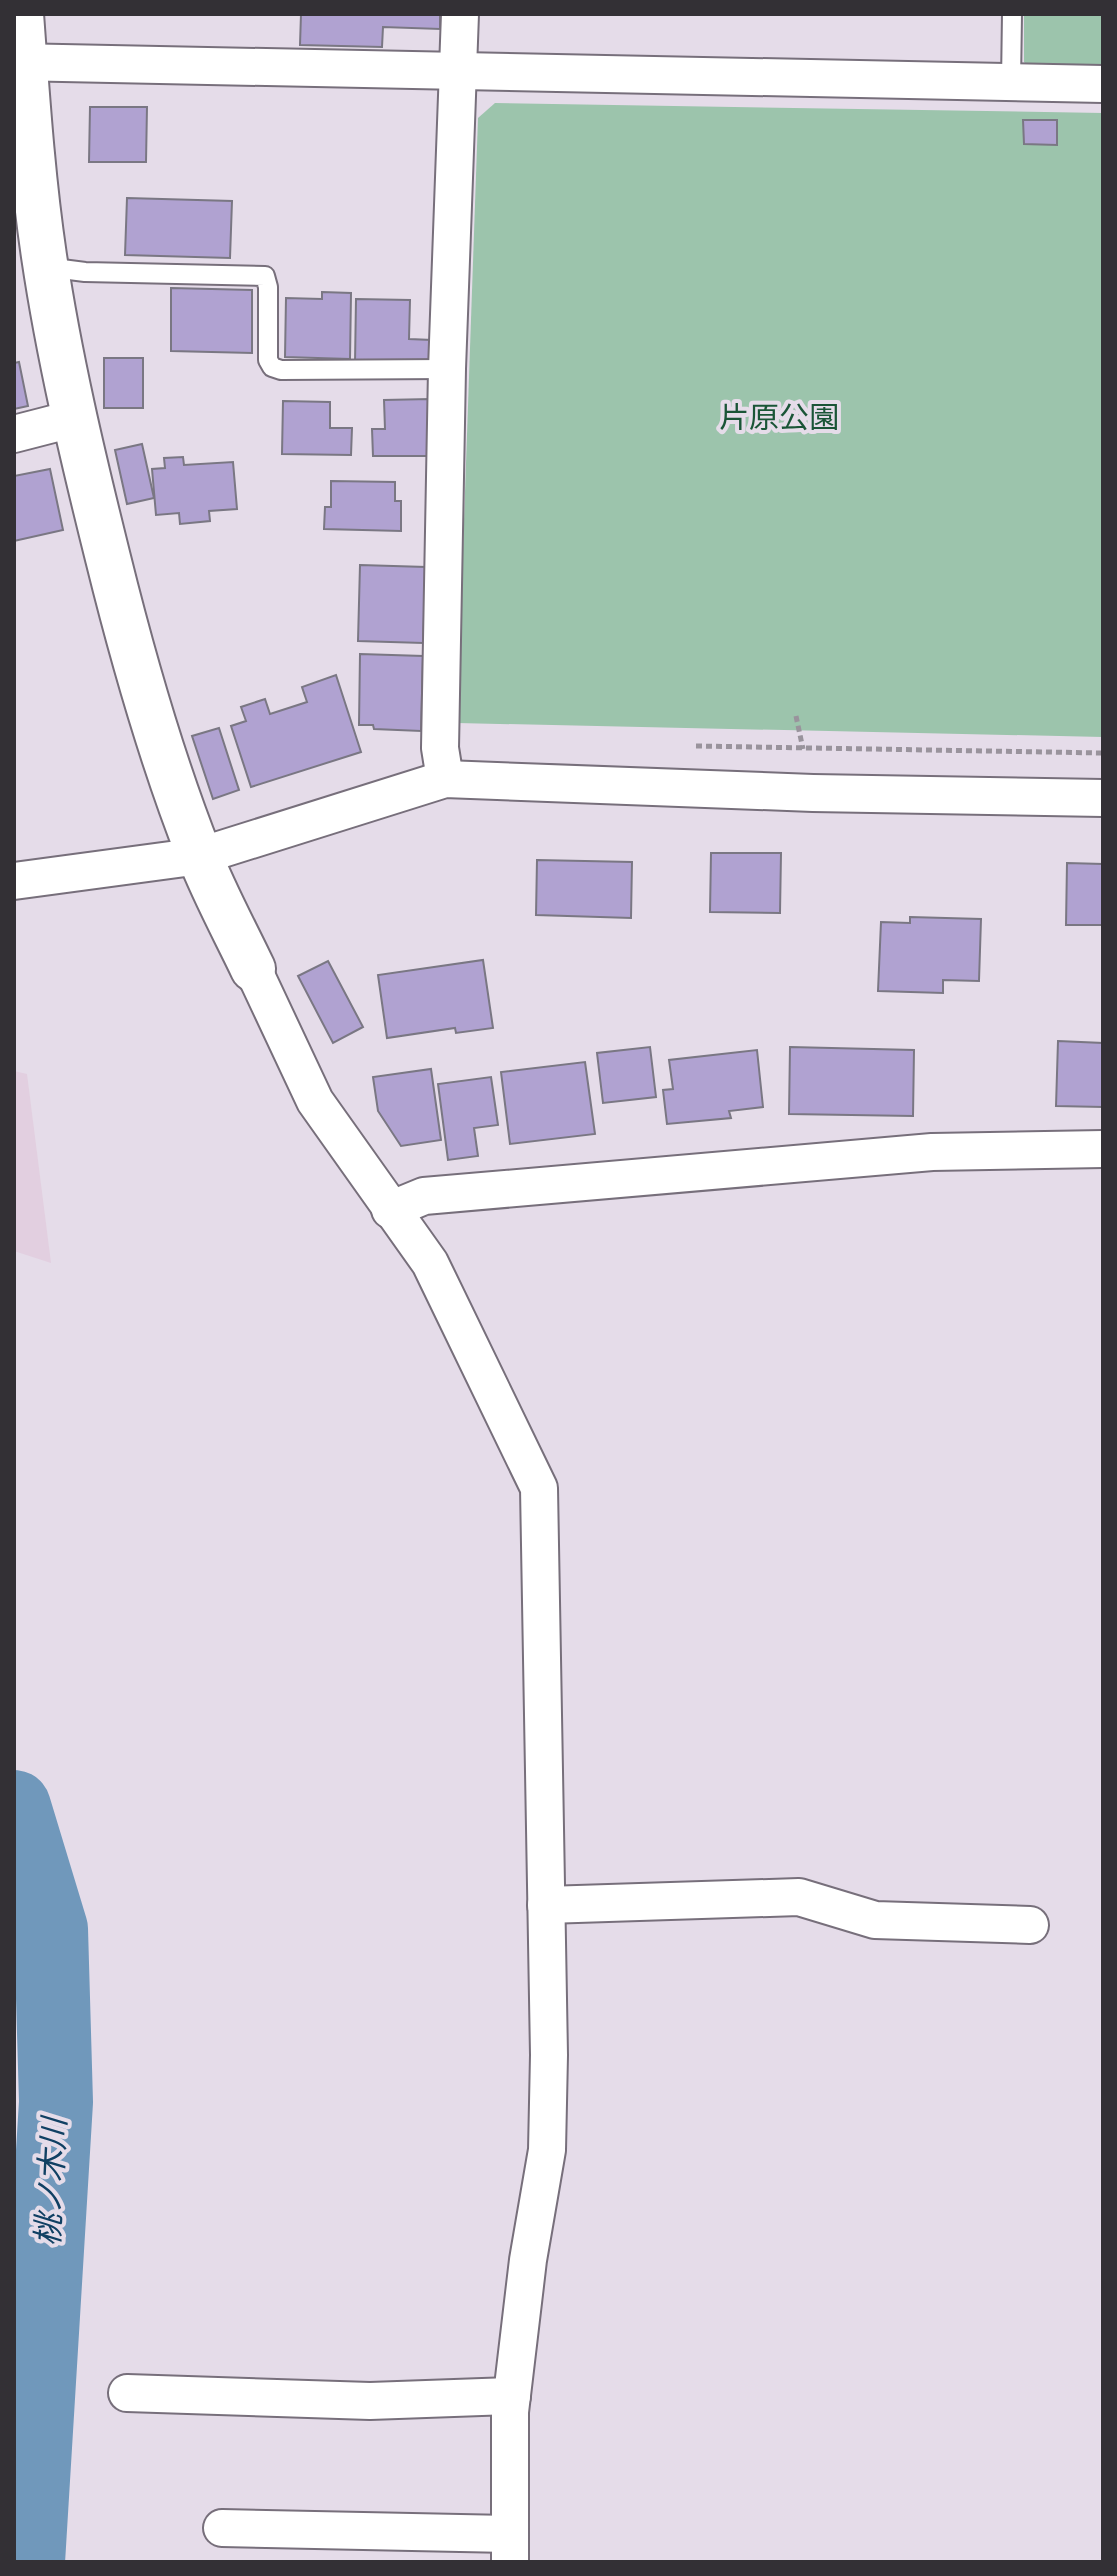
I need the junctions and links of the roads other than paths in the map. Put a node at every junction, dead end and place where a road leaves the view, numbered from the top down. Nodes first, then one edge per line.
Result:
1 (21, 14) edge
2 (460, 14) edge
3 (1012, 14) edge
4 (19, 62) edge
5 (458, 71) junction
6 (1011, 82) junction
7 (1103, 84) edge
8 (46, 267) junction
9 (447, 369) junction
10 (76, 418) junction
11 (14, 434) edge
12 (445, 779) junction
13 (1103, 798) edge
14 (200, 856) junction
15 (14, 881) edge
16 (253, 969) joint
17 (1103, 1149) edge
18 (390, 1210) junction
19 (546, 1905) junction
20 (1030, 1925) dead end
21 (127, 2393) dead end
22 (512, 2396) junction
23 (222, 2528) dead end
24 (510, 2548) edge

1 - 4 street
2 - 5 street
3 - 6 lane
4 - 5 street
4 - 8 street
5 - 6 street
5 - 9 street
6 - 7 street
8 - 9 lane
8 - 10 street
9 - 12 street
10 - 11 street
10 - 14 street
12 - 13 street
12 - 14 street
14 - 15 street
14 - 16 street
16 - 18 street
17 - 18 street
18 - 19 street
19 - 20 street
19 - 22 street
21 - 22 street
22 - 24 street
23 - 24 street

